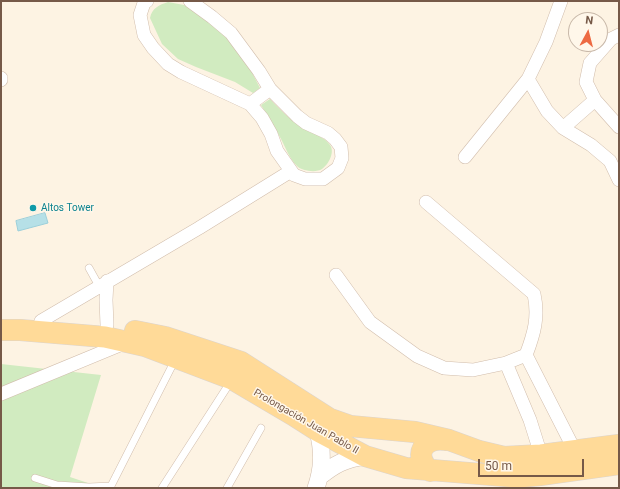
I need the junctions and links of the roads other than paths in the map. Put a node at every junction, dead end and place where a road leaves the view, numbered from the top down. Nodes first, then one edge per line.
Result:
1 (147, 1) edge
2 (190, 1) edge
3 (561, 1) edge
4 (619, 35) edge
5 (528, 79) junction
6 (270, 89) junction
7 (595, 100) junction
8 (250, 104) junction
9 (619, 127) edge
10 (563, 128) junction
11 (465, 157) dead end
12 (291, 171) junction
13 (619, 180) edge
14 (426, 202) dead end
15 (89, 268) dead end
16 (336, 275) dead end
17 (103, 284) junction
18 (1, 319) edge
19 (41, 321) junction
20 (107, 325) junction
21 (1, 330) edge
22 (129, 342) junction
23 (526, 355) junction
24 (176, 358) junction
25 (506, 363) junction
26 (232, 379) junction
27 (1, 394) edge
28 (260, 428) dead end
29 (318, 431) junction
30 (449, 440) junction
31 (619, 445) edge
32 (575, 450) junction
33 (541, 455) junction
34 (365, 456) junction
35 (619, 464) edge
36 (430, 471) junction
37 (35, 478) dead end
38 (318, 483) edge
39 (162, 488) edge
40 (226, 488) edge

1 - 8 street
2 - 6 street
3 - 5 street
4 - 7 street
5 - 10 street
5 - 11 street
6 - 8 street
6 - 12 street
7 - 9 street
7 - 10 street
8 - 12 street
10 - 13 street
12 - 17 street
14 - 23 street
15 - 17 lane
16 - 25 street
17 - 19 street
17 - 20 street
18 - 19 main road
19 - 20 main road
20 - 30 main road
21 - 22 main road, Prolongación Juan Pablo II
22 - 24 main road, Prolongación Juan Pablo II
22 - 27 street
23 - 25 street
23 - 32 street
24 - 26 main road, Prolongación Juan Pablo II
24 - 37 lane
25 - 33 street
26 - 29 main road, Prolongación Juan Pablo II
26 - 39 lane
28 - 40 lane
29 - 34 main road, Prolongación Juan Pablo II
29 - 38 street
30 - 33 main road
30 - 36 main road
31 - 32 main road
32 - 33 main road
34 - 36 main road, Prolongación Juan Pablo II
34 - 38 street
35 - 36 main road, Prolongación Juan Pablo II

